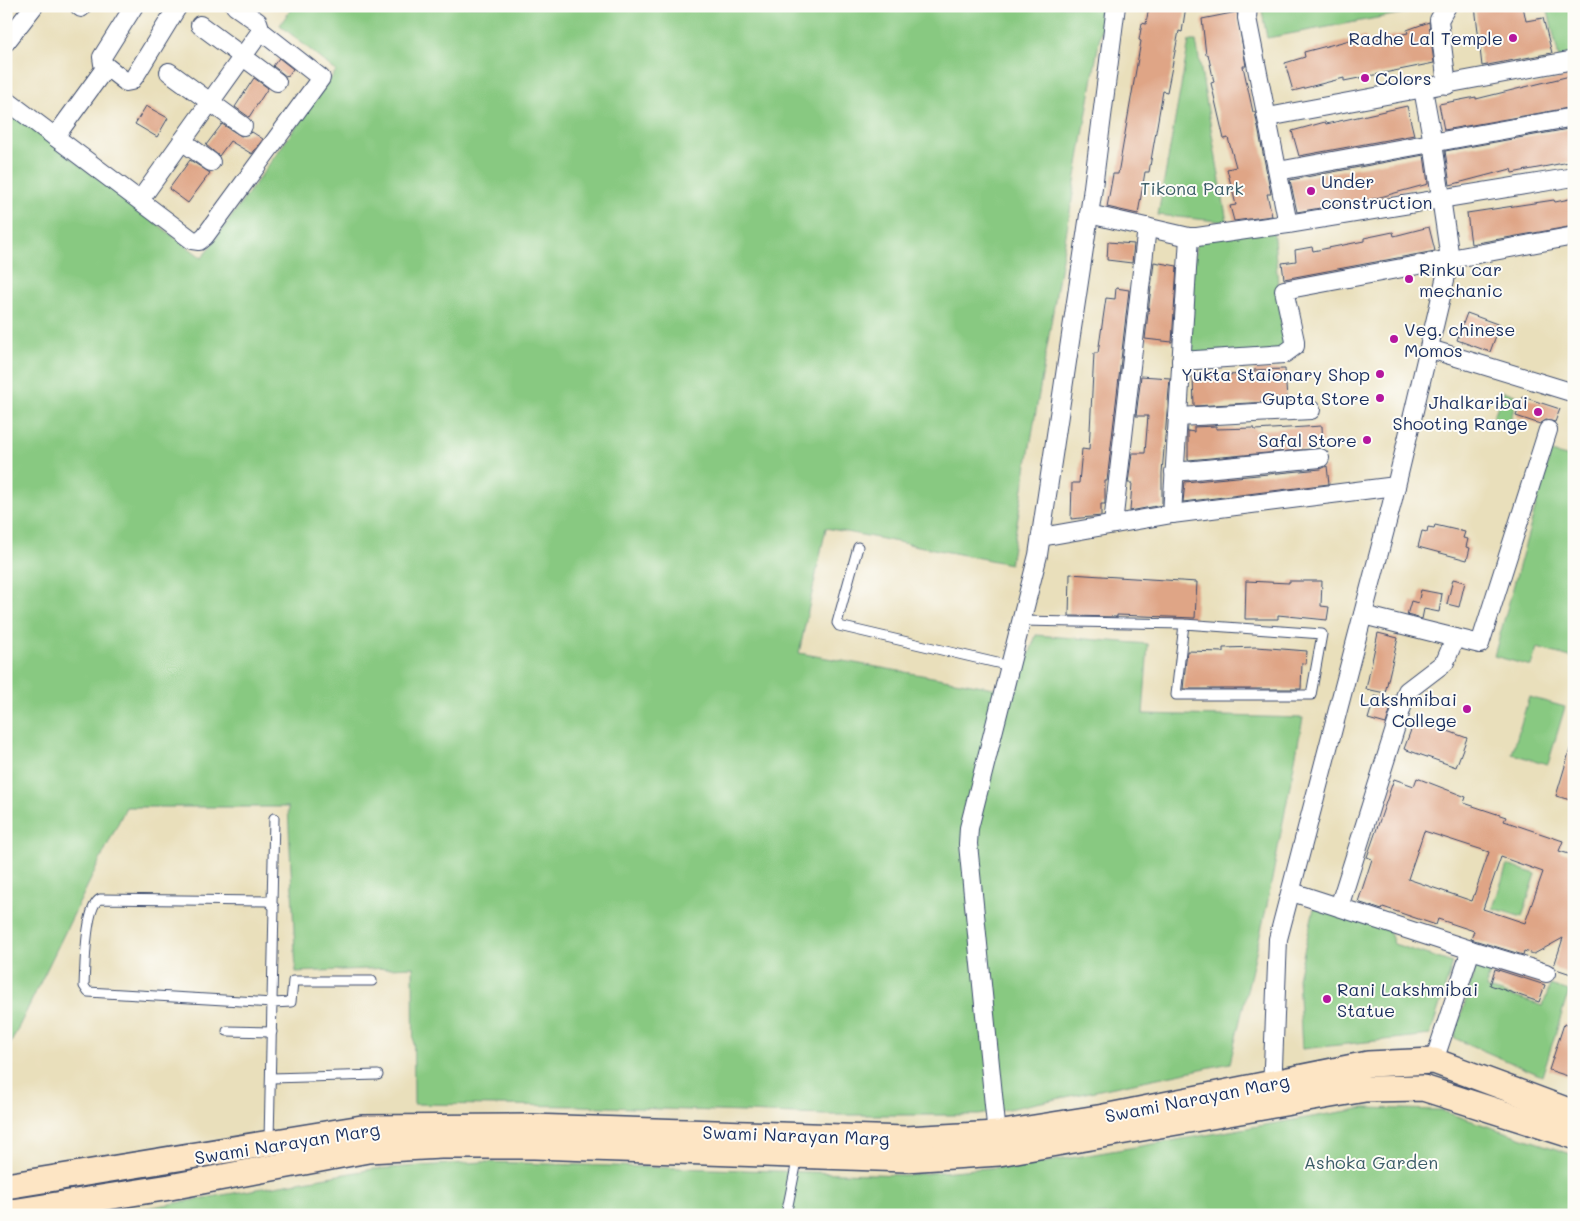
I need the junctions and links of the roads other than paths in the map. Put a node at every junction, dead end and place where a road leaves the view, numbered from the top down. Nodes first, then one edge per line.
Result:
1 (34, 6) edge
2 (134, 6) edge
3 (178, 6) edge
4 (235, 6) edge
5 (1116, 6) edge
6 (1248, 6) edge
7 (1447, 6) edge
8 (200, 25) dead end
9 (261, 30) junction
10 (6, 42) edge
11 (243, 57) junction
12 (1574, 60) edge
13 (106, 67) junction
14 (169, 72) dead end
15 (277, 82) dead end
16 (1447, 85) junction
17 (1423, 89) junction
18 (210, 103) junction
19 (8, 107) edge
20 (1268, 117) junction
21 (1574, 117) edge
22 (243, 126) dead end
23 (55, 137) junction
24 (182, 142) junction
25 (1433, 143) junction
26 (211, 162) dead end
27 (1278, 171) junction
28 (1574, 177) edge
29 (140, 200) junction
30 (1440, 200) junction
31 (1090, 214) junction
32 (1288, 224) junction
33 (1147, 228) junction
34 (1574, 236) edge
35 (1189, 237) junction
36 (1450, 259) junction
37 (1430, 349) junction
38 (1181, 361) junction
39 (1574, 393) edge
40 (1311, 410) dead end
41 (1178, 417) junction
42 (1548, 430) dead end
43 (1320, 458) dead end
44 (1174, 472) junction
45 (1396, 486) junction
46 (1172, 514) junction
47 (1113, 524) junction
48 (1041, 537) junction
49 (858, 547) dead end
50 (1363, 615) junction
51 (1021, 621) junction
52 (1184, 624) junction
53 (1455, 638) junction
54 (1010, 666) junction
55 (274, 818) dead end
56 (1292, 892) junction
57 (272, 903) junction
58 (1339, 907) junction
59 (1471, 950) junction
60 (1546, 973) dead end
61 (372, 981) dead end
62 (273, 1003) junction
63 (227, 1030) dead end
64 (272, 1032) junction
65 (1434, 1061) junction
66 (378, 1075) dead end
67 (271, 1078) junction
68 (1272, 1094) junction
69 (1574, 1113) edge
70 (1574, 1136) edge
71 (269, 1144) junction
72 (998, 1144) junction
73 (798, 1156) junction
74 (6, 1186) edge
75 (6, 1213) edge
76 (786, 1215) edge

1 - 10 street
2 - 13 street
3 - 13 street
4 - 9 street
5 - 31 street
6 - 20 street
7 - 16 street
8 - 11 street
9 - 11 street
9 - 29 street
11 - 15 street
11 - 18 street
12 - 16 street
13 - 23 street
14 - 18 street
16 - 17 street
17 - 20 street
17 - 25 street
18 - 22 street
18 - 24 street
19 - 23 street
20 - 27 street
21 - 25 street
23 - 29 street
24 - 26 street
24 - 29 street
25 - 27 street
25 - 30 street
27 - 32 street
28 - 30 street
30 - 32 street
30 - 36 street
31 - 33 street
31 - 48 street
32 - 35 street
33 - 35 street
33 - 47 street
34 - 36 street
35 - 38 street
36 - 37 street
36 - 38 street
37 - 39 street
37 - 45 street
38 - 41 street
40 - 41 street
41 - 44 street
42 - 53 street
43 - 44 street
44 - 46 street
45 - 46 street
45 - 50 street
46 - 47 street
47 - 48 street
48 - 51 street
49 - 54 lane
50 - 53 street
50 - 56 street
51 - 52 lane
51 - 54 street
52 - 52 lane
53 - 58 street
54 - 72 street
55 - 57 lane
56 - 58 street
56 - 68 street
57 - 62 lane
57 - 62 lane
58 - 59 street
59 - 60 street
59 - 65 street
61 - 62 lane
62 - 64 lane
63 - 64 lane
64 - 67 lane
65 - 68 main road, Swami Narayan Marg
65 - 69 main road, Swami Narayan Marg
66 - 67 lane
67 - 71 lane
68 - 70 main road, Swami Narayan Marg
68 - 72 main road, Swami Narayan Marg
71 - 72 main road, Swami Narayan Marg
71 - 74 main road, Swami Narayan Marg
72 - 73 main road, Swami Narayan Marg
73 - 75 main road, Swami Narayan Marg
73 - 76 lane

